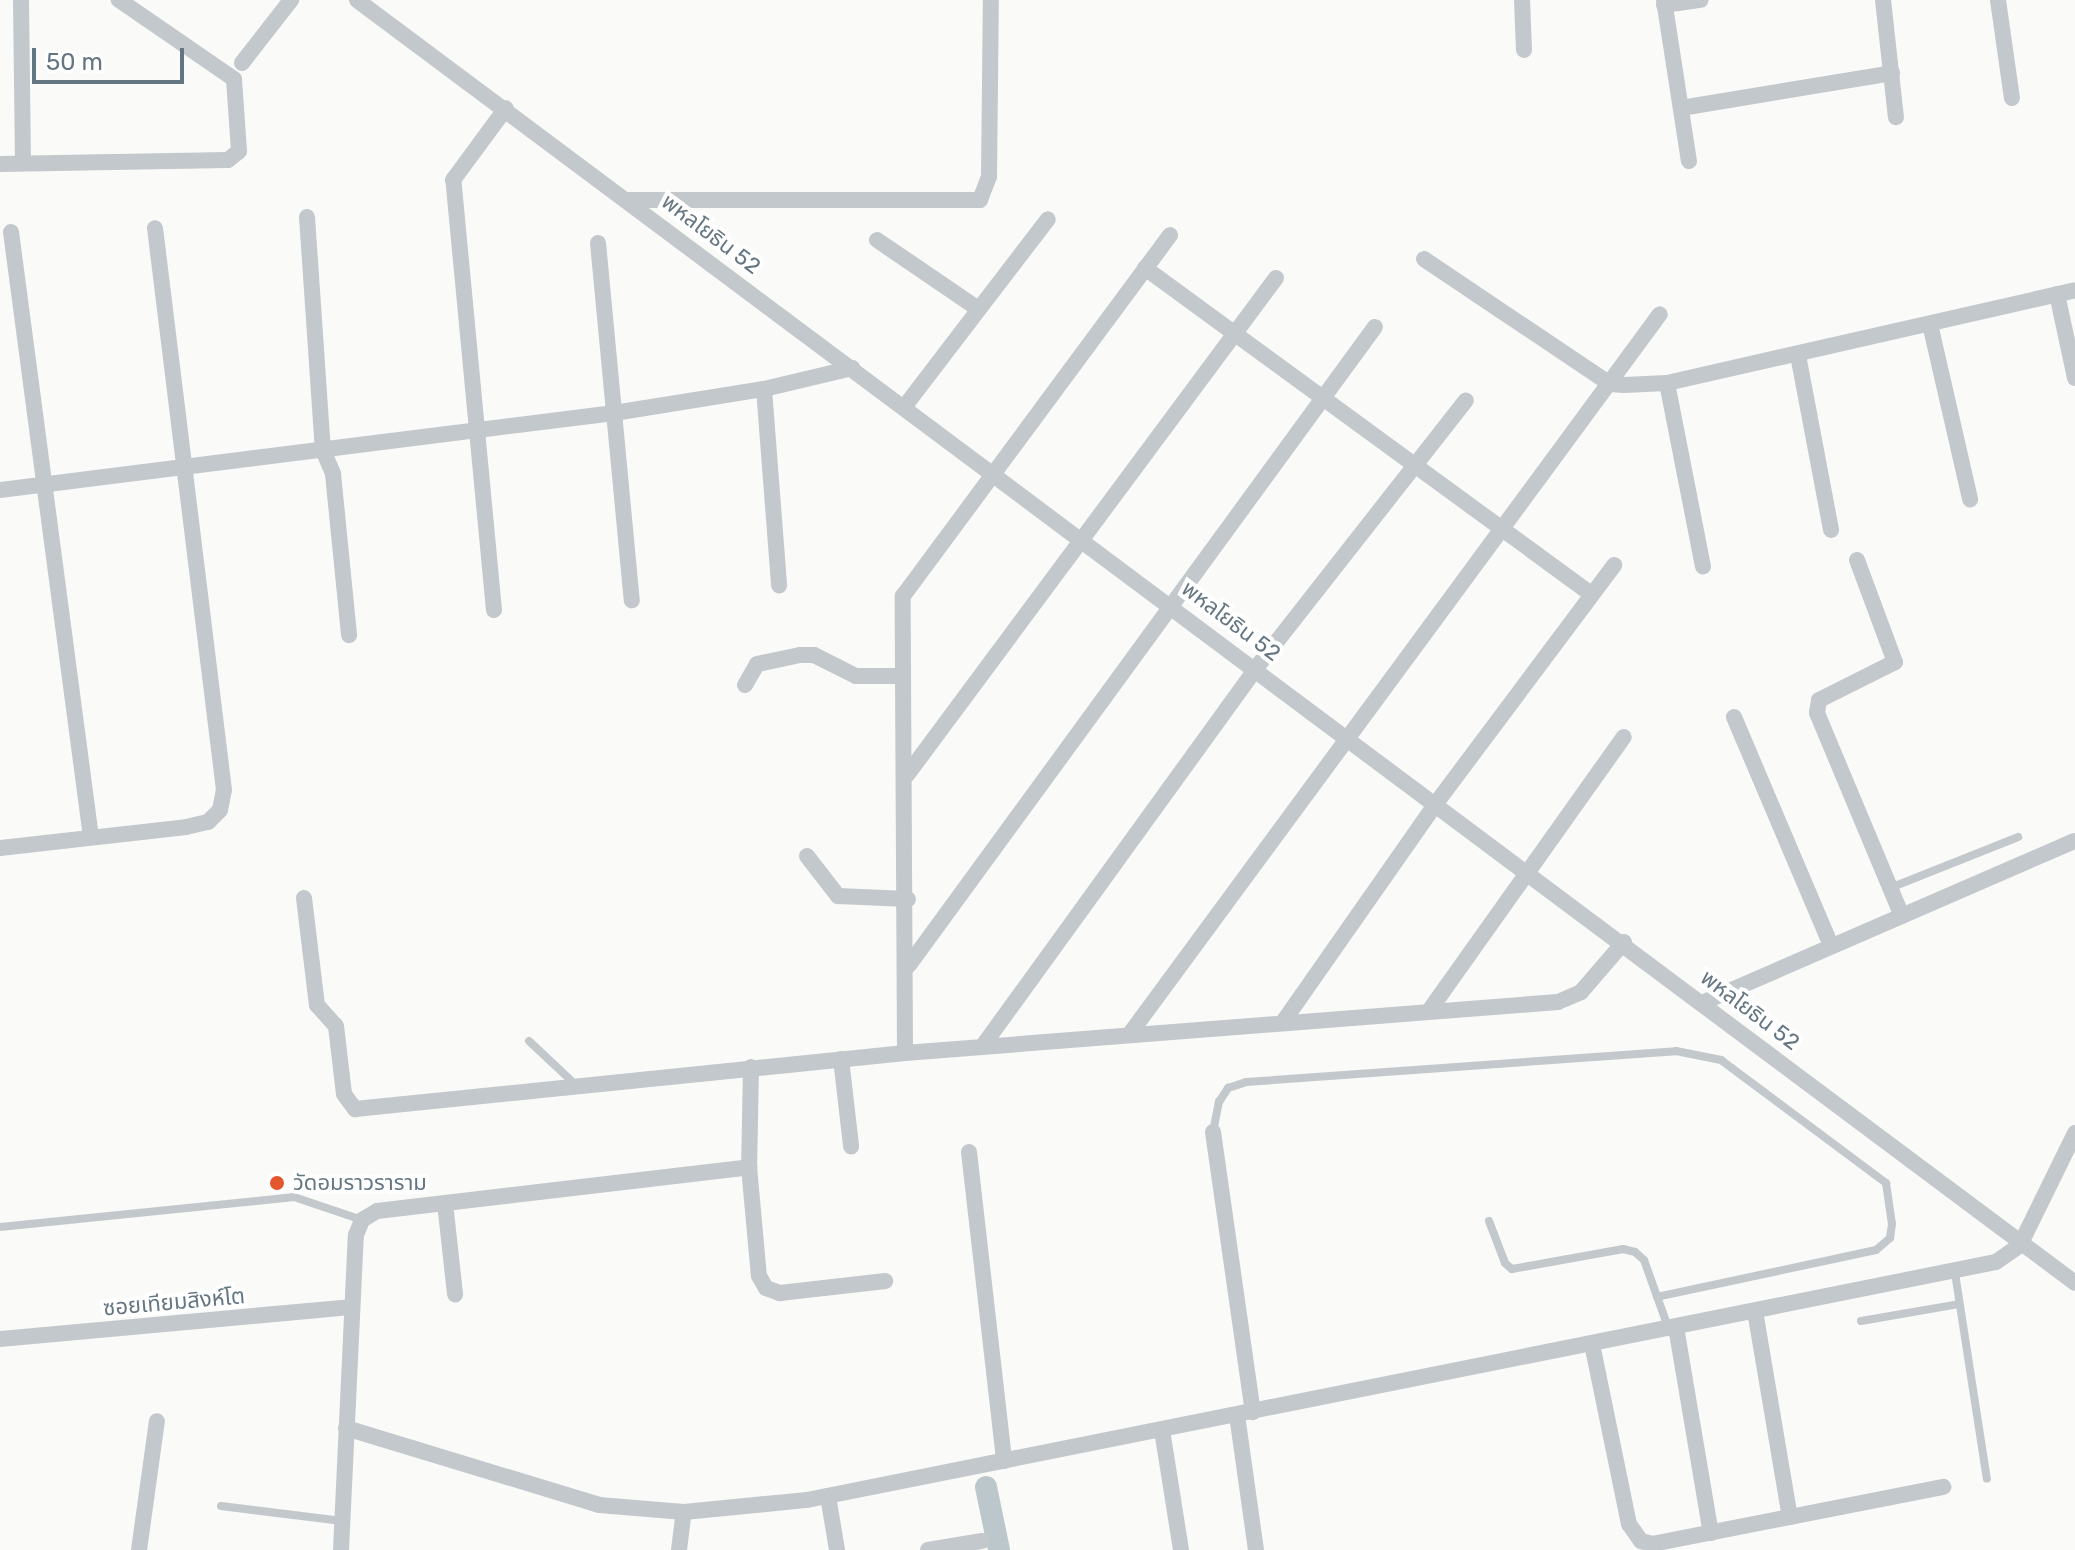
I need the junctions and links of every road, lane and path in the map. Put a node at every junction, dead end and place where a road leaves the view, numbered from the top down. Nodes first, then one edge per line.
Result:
1 (21, 0) edge
2 (119, 0) edge
3 (291, 0) edge
4 (357, 0) edge
5 (991, 0) edge
6 (1522, 0) edge
7 (1701, 0) edge
8 (1883, 0) edge
9 (1998, 0) edge
10 (1664, 3) edge
11 (372, 6) edge
12 (1524, 50) dead end
13 (242, 63) dead end
14 (1892, 73) junction
15 (2012, 98) dead end
16 (506, 108) junction
17 (1681, 108) junction
18 (1896, 117) dead end
19 (1689, 161) dead end
20 (23, 163) junction
21 (0, 164) edge
22 (629, 200) junction
23 (307, 217) dead end
24 (1048, 219) dead end
25 (155, 228) dead end
26 (11, 232) dead end
27 (1170, 235) dead end
28 (877, 240) dead end
29 (598, 243) dead end
30 (1424, 259) dead end
31 (1145, 268) junction
32 (1276, 278) dead end
33 (2075, 290) edge
34 (2057, 294) junction
35 (977, 308) junction
36 (1660, 314) dead end
37 (1930, 324) junction
38 (1375, 327) dead end
39 (1233, 336) junction
40 (1798, 355) junction
41 (853, 368) junction
42 (2075, 378) edge
43 (1667, 383) junction
44 (1610, 384) junction
45 (764, 389) junction
46 (1324, 399) junction
47 (1466, 400) dead end
48 (905, 406) junction
49 (614, 413) junction
50 (476, 432) junction
51 (323, 450) junction
52 (1417, 467) junction
53 (181, 468) junction
54 (996, 475) junction
55 (45, 485) junction
56 (0, 490) edge
57 (1970, 499) dead end
58 (1499, 528) junction
59 (1831, 530) dead end
60 (1085, 540) junction
61 (1857, 560) dead end
62 (1614, 565) dead end
63 (1703, 567) dead end
64 (779, 585) dead end
65 (1591, 594) junction
66 (632, 600) dead end
67 (1176, 606) junction
68 (494, 610) dead end
69 (349, 635) dead end
70 (1256, 668) junction
71 (902, 676) junction
72 (745, 685) dead end
73 (1734, 717) dead end
74 (1347, 735) junction
75 (1624, 737) dead end
76 (907, 775) junction
77 (1437, 802) junction
78 (91, 837) junction
79 (2018, 837) dead end
80 (2075, 841) edge
81 (0, 848) edge
82 (807, 856) dead end
83 (1528, 870) junction
84 (1890, 888) junction
85 (304, 898) dead end
86 (908, 899) junction
87 (1902, 916) junction
88 (1624, 942) junction
89 (1831, 946) junction
90 (909, 965) junction
91 (1704, 1002) junction
92 (1429, 1011) junction
93 (1283, 1022) junction
94 (1129, 1035) junction
95 (529, 1041) dead end
96 (982, 1047) junction
97 (905, 1053) junction
98 (841, 1059) junction
99 (751, 1067) junction
100 (577, 1086) junction
101 (1213, 1132) joint
102 (2075, 1133) edge
103 (851, 1146) dead end
104 (969, 1152) dead end
105 (749, 1167) junction
106 (445, 1203) junction
107 (362, 1220) junction
108 (1489, 1221) dead end
109 (0, 1227) edge
110 (2020, 1245) junction
111 (1955, 1273) junction
112 (885, 1281) dead end
113 (2075, 1283) edge
114 (455, 1294) dead end
115 (1657, 1297) junction
116 (1959, 1304) junction
117 (351, 1307) junction
118 (1755, 1311) junction
119 (1861, 1321) dead end
120 (1672, 1327) junction
121 (0, 1339) edge
122 (1592, 1344) junction
123 (1245, 1413) junction
124 (157, 1421) dead end
125 (346, 1428) junction
126 (1162, 1430) junction
127 (1004, 1461) junction
128 (1987, 1479) dead end
129 (1943, 1487) dead end
130 (828, 1496) junction
131 (221, 1506) dead end
132 (684, 1512) junction
133 (1790, 1517) junction
134 (343, 1521) junction
135 (1711, 1533) junction
136 (982, 1541) dead end
137 (139, 1550) edge
138 (341, 1550) edge
139 (679, 1550) edge
140 (837, 1550) edge
141 (928, 1550) edge
142 (1181, 1550) edge
143 (1256, 1550) edge

1 - 20 street
2 - 20 street
3 - 13 street
4 - 11 street, พหลโยธิน 52
5 - 22 street
6 - 12 street
7 - 10 street
8 - 14 street
9 - 15 street
10 - 17 street
11 - 16 street, พหลโยธิน 52
14 - 17 street
14 - 18 street
16 - 22 street, พหลโยธิน 52
16 - 50 street
17 - 19 street
20 - 21 street
22 - 41 street, พหลโยธิน 52
23 - 51 street
24 - 35 street
25 - 53 street
26 - 55 street
27 - 31 street
28 - 35 street
29 - 49 street
30 - 44 street
31 - 39 street
31 - 54 street
32 - 39 street
33 - 34 street
34 - 37 street
34 - 42 street
35 - 48 street
36 - 44 street
37 - 40 street
37 - 57 street
38 - 46 street
39 - 46 street
39 - 60 street
40 - 43 street
40 - 59 street
41 - 45 street
41 - 48 street, พหลโยธิน 52
43 - 44 street
43 - 63 street
44 - 58 street
45 - 49 street
45 - 64 street
46 - 52 street
46 - 67 street
47 - 52 street
48 - 54 street, พหลโยธิน 52
49 - 50 street
49 - 66 street
50 - 51 street
50 - 68 street
51 - 53 street
51 - 69 street
52 - 58 street
52 - 70 street
53 - 55 street
53 - 78 street
54 - 60 street, พหลโยธิน 52
54 - 71 street
55 - 56 street
55 - 78 street
58 - 65 street
58 - 74 street
60 - 67 street, พหลโยธิน 52
60 - 76 street
61 - 84 street
62 - 65 street
65 - 77 street
67 - 70 street, พหลโยธิน 52
67 - 90 street
70 - 74 street, พหลโยธิน 52
70 - 96 street
71 - 72 street
71 - 76 street
73 - 89 street
74 - 77 street, พหลโยธิน 52
74 - 94 street
75 - 83 street
76 - 86 street
77 - 83 street, พหลโยธิน 52
77 - 93 street
78 - 81 street
79 - 84 lane
80 - 87 street
82 - 86 street
83 - 88 street, พหลโยธิน 52
83 - 92 street
84 - 87 street
85 - 100 street
86 - 90 street
87 - 89 street
88 - 91 street, พหลโยธิน 52
88 - 92 street
89 - 91 street
90 - 97 street
91 - 110 street, พหลโยธิน 52
92 - 93 street
93 - 94 street
94 - 96 street
95 - 100 lane
96 - 97 street
97 - 98 street
98 - 99 street
98 - 103 street
99 - 100 street
99 - 105 street
101 - 115 lane
101 - 123 street
102 - 110 street
104 - 127 street
105 - 106 street
105 - 112 street
106 - 107 street
106 - 114 street
107 - 109 lane
107 - 117 street
108 - 115 lane
110 - 111 street
110 - 113 street, พหลโยธิน 52
111 - 116 lane
111 - 118 street
115 - 120 lane
116 - 119 lane
116 - 128 lane
117 - 121 street, ซอยเทียมสิงห์โต
117 - 125 street
118 - 120 street
118 - 133 street
120 - 122 street
120 - 135 street
122 - 123 street
122 - 135 street
123 - 126 street
123 - 143 street
124 - 137 street
125 - 132 street
125 - 134 street
126 - 127 street
126 - 142 street
127 - 130 street
129 - 133 street
130 - 132 street
130 - 140 street
131 - 134 lane
132 - 139 street
133 - 135 street
134 - 138 street
136 - 141 street

